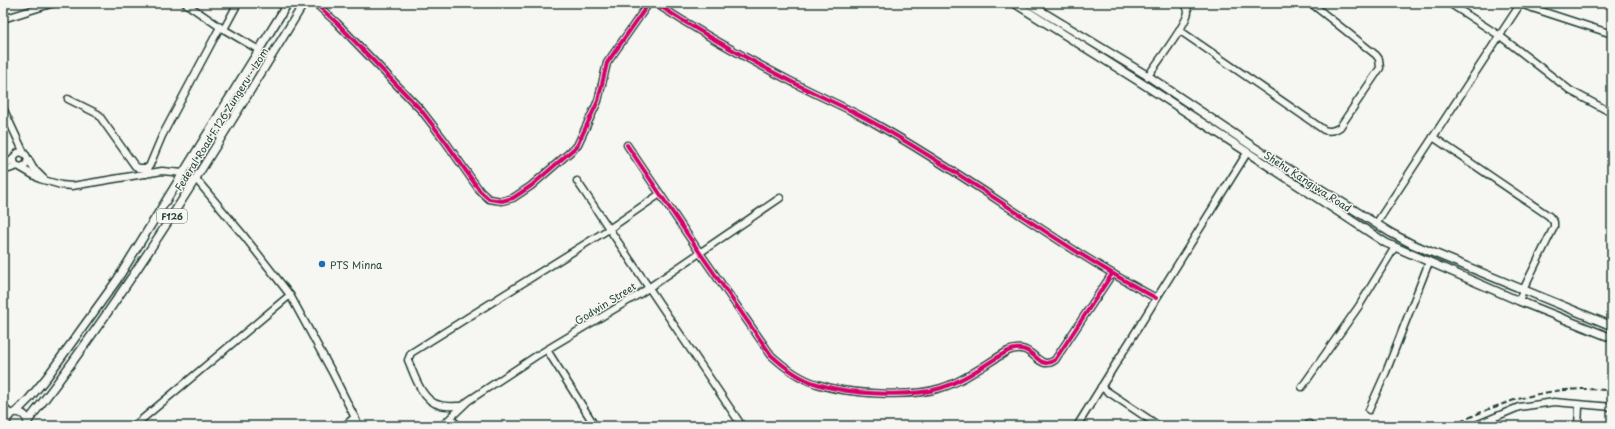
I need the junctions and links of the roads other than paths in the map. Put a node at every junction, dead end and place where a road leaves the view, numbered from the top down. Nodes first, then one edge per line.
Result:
1 (54, 3) edge
2 (185, 3) edge
3 (238, 3) edge
4 (288, 3) edge
5 (304, 3) edge
6 (315, 3) edge
7 (649, 3) edge
8 (654, 3) edge
9 (1014, 3) edge
10 (1028, 3) edge
11 (1184, 3) edge
12 (1305, 3) edge
13 (1449, 3) edge
14 (1314, 4) edge
15 (1521, 4) edge
16 (3, 19) edge
17 (222, 28) junction
18 (1179, 30) junction
19 (1612, 34) edge
20 (1500, 36) junction
21 (259, 50) junction
22 (1148, 76) junction
23 (68, 99) dead end
24 (3, 108) edge
25 (1612, 113) edge
26 (15, 134) junction
27 (1433, 137) junction
28 (627, 145) dead end
29 (24, 153) junction
30 (1247, 153) junction
31 (15, 156) junction
32 (28, 159) junction
33 (19, 166) junction
34 (3, 167) edge
35 (3, 171) edge
36 (147, 171) junction
37 (183, 173) junction
38 (196, 179) junction
39 (576, 181) dead end
40 (48, 182) junction
41 (660, 194) junction
42 (780, 198) dead end
43 (1376, 224) junction
44 (609, 229) junction
45 (1395, 247) junction
46 (700, 253) junction
47 (1429, 262) junction
48 (1112, 274) junction
49 (649, 287) junction
50 (1523, 290) junction
51 (290, 296) junction
52 (1156, 298) junction
53 (1519, 301) junction
54 (1612, 326) edge
55 (1612, 338) edge
56 (547, 350) junction
57 (1101, 387) junction
58 (1302, 387) dead end
59 (1578, 405) junction
60 (3, 406) edge
61 (462, 406) junction
62 (1612, 407) edge
63 (1369, 410) dead end
64 (13, 413) junction
65 (355, 418) junction
66 (451, 419) junction
67 (28, 424) edge
68 (6, 426) edge
69 (134, 426) edge
70 (344, 426) edge
71 (360, 426) edge
72 (442, 426) edge
73 (459, 426) edge
74 (595, 426) edge
75 (742, 426) edge
76 (1077, 426) edge
77 (1159, 426) edge
78 (1474, 426) edge
79 (1578, 426) edge

1 - 16 street
2 - 17 street
3 - 17 street
4 - 21 main road, Federal Road F.126 Zungeru - Izom / F126
5 - 38 main road, Federal Road F.126 Zungeru - Izom / F126
6 - 7 street
8 - 48 street
9 - 30 main road, Shehu Kangiwa Road
10 - 22 main road, Shehu Kangiwa Road
11 - 18 street
12 - 14 street
13 - 20 street
14 - 18 street
15 - 19 street
15 - 20 street
17 - 21 street
17 - 36 street
18 - 22 street
20 - 25 street
20 - 27 street
21 - 37 main road, Federal Road F.126 Zungeru - Izom / F126
22 - 43 main road, Shehu Kangiwa Road
23 - 36 street
24 - 26 street
26 - 29 street
26 - 31 street
27 - 43 street
27 - 50 street
28 - 41 street
29 - 31 street
29 - 32 street
30 - 45 main road, Shehu Kangiwa Road
30 - 52 street
31 - 33 street
31 - 34 street
32 - 33 street
32 - 40 street
33 - 35 street
33 - 40 street
36 - 37 street
36 - 40 street
37 - 64 main road, Federal Road F.126 Zungeru - Izom / F126
38 - 51 street
38 - 67 main road, Federal Road F.126 Zungeru - Izom / F126
39 - 44 street
41 - 44 street
41 - 46 street
42 - 46 street, Godwin Street
43 - 50 main road, Shehu Kangiwa Road
44 - 49 street
44 - 61 street
45 - 47 main road, Shehu Kangiwa Road
45 - 58 street
46 - 48 street
46 - 49 street, Godwin Street
47 - 53 main road, Shehu Kangiwa Road
47 - 63 street
48 - 52 street
49 - 56 street, Godwin Street
49 - 75 street
50 - 53 street
50 - 54 main road, Shehu Kangiwa Road
51 - 65 street
51 - 69 street
52 - 57 street
53 - 55 main road, Shehu Kangiwa Road
56 - 61 street, Godwin Street
56 - 74 street
57 - 76 street
57 - 77 street
59 - 62 street
59 - 78 street
59 - 79 street
60 - 64 street
61 - 66 street, Godwin Street
64 - 67 main road, F126
64 - 68 main road, F126
65 - 70 street
65 - 71 street
66 - 72 street, Godwin Street
66 - 73 street

